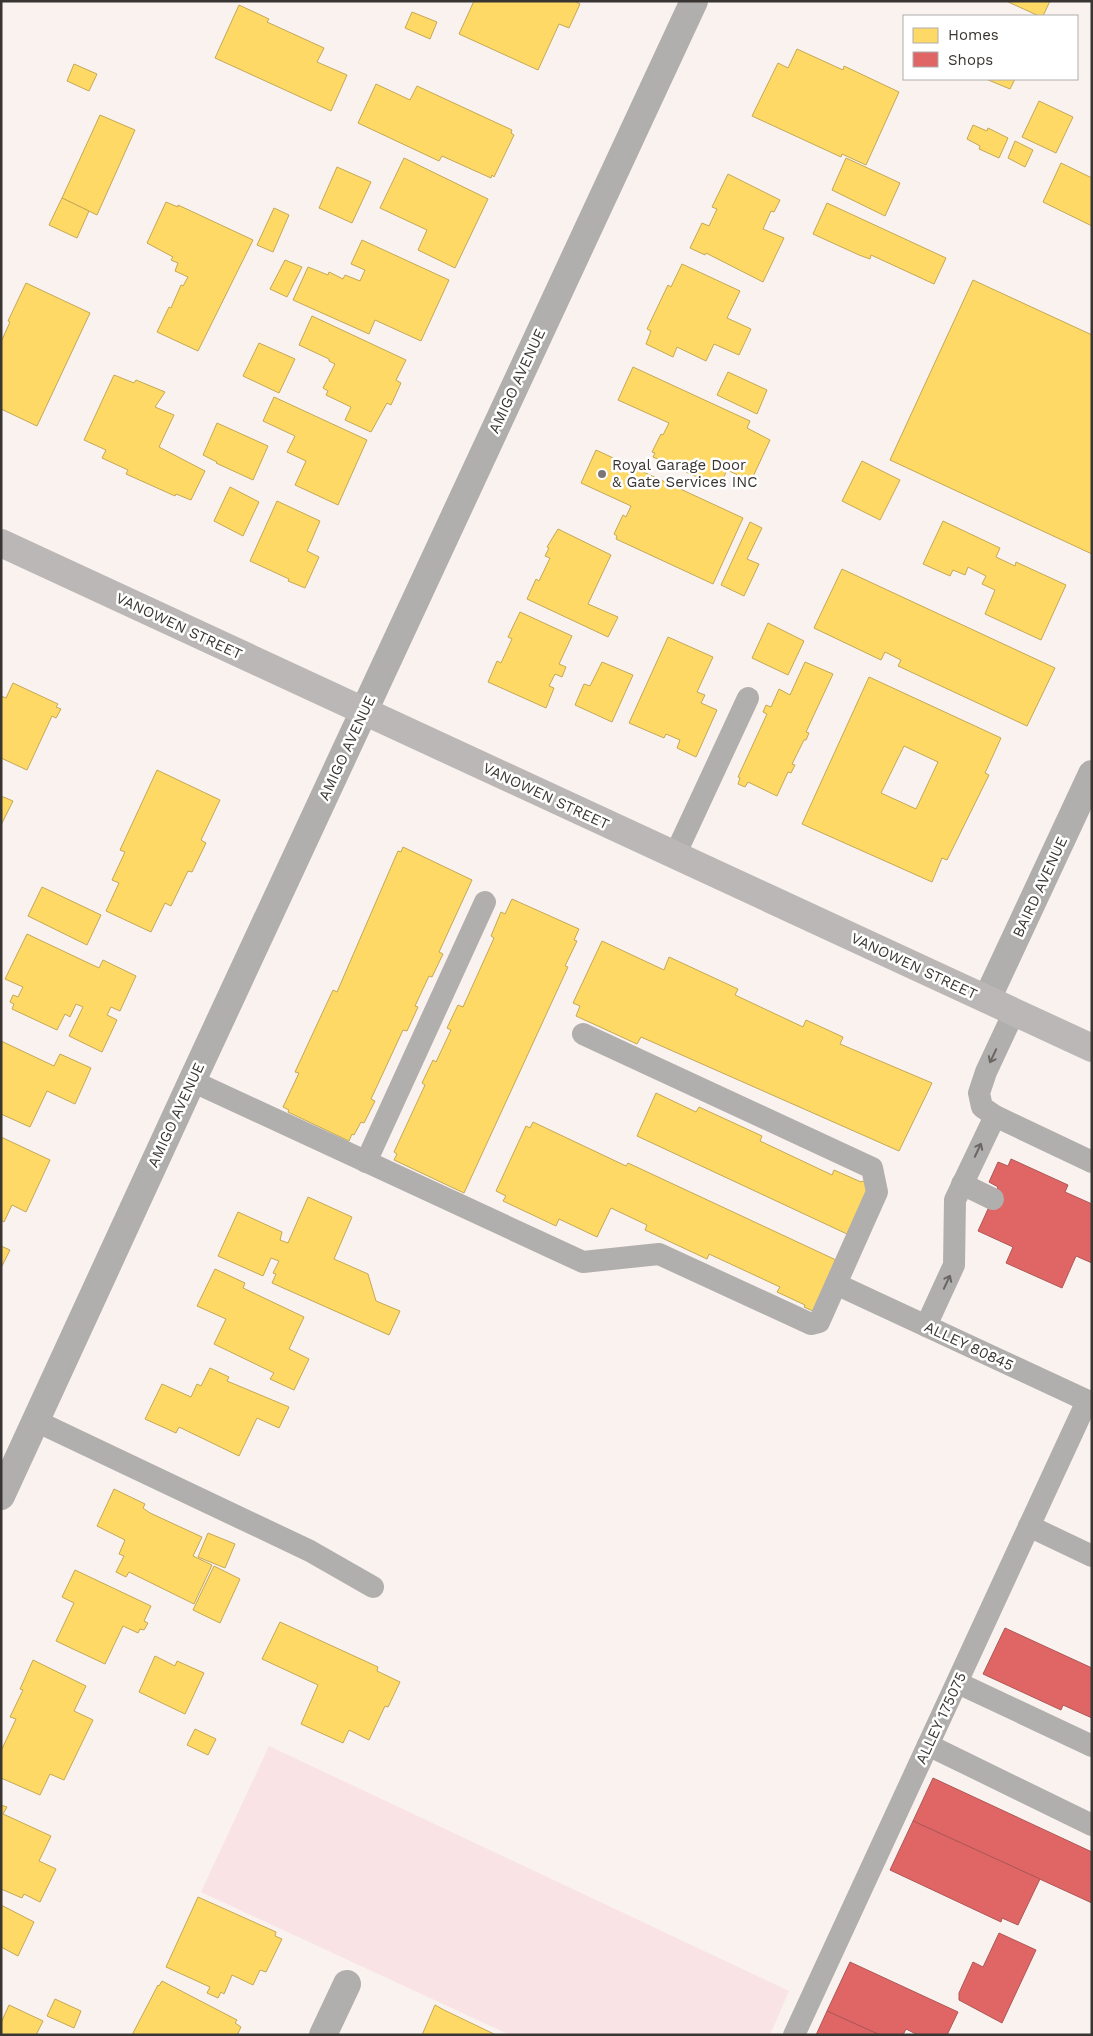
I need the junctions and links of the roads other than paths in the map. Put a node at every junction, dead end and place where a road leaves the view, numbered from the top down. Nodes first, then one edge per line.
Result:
1 (694, 1) edge
2 (1, 543) edge
3 (748, 698) dead end
4 (364, 712) junction
5 (1092, 774) edge
6 (675, 855) junction
7 (485, 902) dead end
8 (988, 1000) junction
9 (1014, 1012) junction
10 (583, 1034) dead end
11 (1092, 1048) edge
12 (192, 1080) junction
13 (995, 1116) junction
14 (366, 1162) junction
15 (1092, 1162) edge
16 (962, 1184) junction
17 (993, 1199) dead end
18 (843, 1288) junction
19 (926, 1326) junction
20 (1090, 1402) edge
21 (36, 1421) junction
22 (1, 1496) edge
23 (1030, 1526) junction
24 (1092, 1556) edge
25 (373, 1587) dead end
26 (958, 1683) junction
27 (928, 1745) junction
28 (1092, 1746) edge
29 (1092, 1826) edge
30 (347, 1984) dead end
31 (323, 2035) edge
32 (794, 2035) edge

1 - 4 street, AMIGO AVENUE
2 - 4 main road, VANOWEN STREET
3 - 6 lane
4 - 6 main road, VANOWEN STREET
4 - 12 street, AMIGO AVENUE
5 - 8 street, BAIRD AVENUE
6 - 8 main road, VANOWEN STREET
7 - 14 lane
8 - 9 main road, VANOWEN STREET
9 - 11 main road, VANOWEN STREET
9 -> 13 lane
10 - 18 lane
12 - 14 lane
12 - 21 street, AMIGO AVENUE
13 - 15 lane
16 -> 13 lane
14 - 18 lane
16 - 17 lane
19 -> 16 lane
18 - 19 lane, ALLEY 80845
19 - 20 lane, ALLEY 80845
20 - 23 lane, ALLEY 175075
21 - 22 street, AMIGO AVENUE
21 - 25 lane
23 - 24 lane
23 - 26 lane, ALLEY 175075
26 - 27 lane, ALLEY 175075
26 - 28 lane
27 - 29 lane
27 - 32 lane, ALLEY 175075
30 - 31 street

